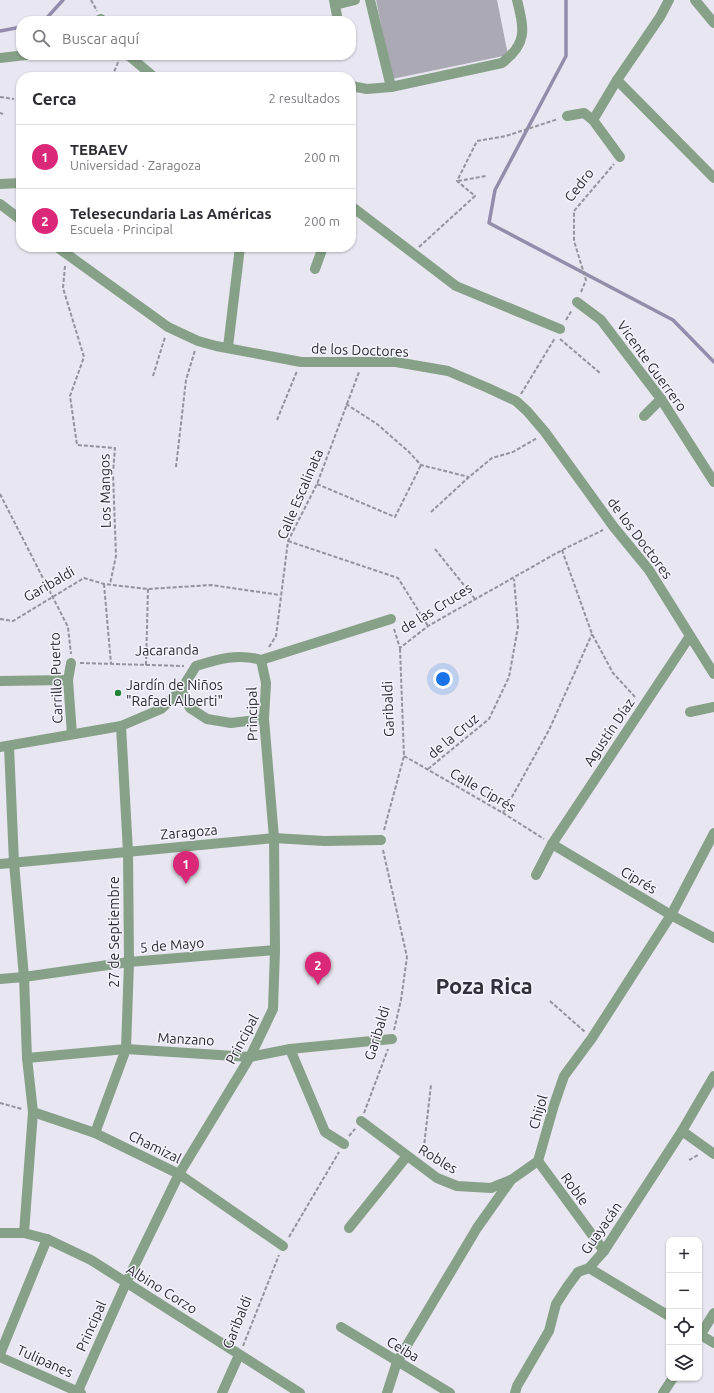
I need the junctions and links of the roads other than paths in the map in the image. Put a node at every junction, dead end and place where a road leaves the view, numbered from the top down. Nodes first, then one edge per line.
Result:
1 (356, 0) edge
2 (370, 0) edge
3 (517, 0) edge
4 (669, 0) edge
5 (695, 0) edge
6 (335, 2) edge
7 (337, 16) edge
8 (714, 23) edge
9 (16, 56) edge
10 (0, 58) edge
11 (134, 60) edge
12 (148, 72) edge
13 (617, 80) junction
14 (356, 87) edge
15 (391, 87) junction
16 (567, 116) road end
17 (593, 120) junction
18 (620, 157) road end
19 (714, 178) edge
20 (16, 183) edge
21 (0, 184) edge
22 (0, 204) edge
23 (356, 210) edge
24 (16, 216) edge
25 (64, 252) edge
26 (239, 252) edge
27 (321, 252) edge
28 (315, 269) dead end
29 (577, 302) road end
30 (558, 332) road end
31 (228, 347) junction
32 (661, 399) junction
33 (644, 416) dead end
34 (714, 482) edge
35 (391, 619) road end
36 (690, 636) junction
37 (262, 660) junction
38 (71, 663) road end
39 (714, 674) edge
40 (68, 680) junction
41 (0, 681) edge
42 (182, 690) junction
43 (713, 709) edge
44 (690, 712) dead end
45 (264, 719) junction
46 (121, 726) junction
47 (72, 734) junction
48 (4, 746) edge
49 (714, 833) edge
50 (274, 838) junction
51 (381, 840) road end
52 (552, 844) junction
53 (128, 852) junction
54 (14, 863) junction
55 (0, 864) edge
56 (536, 875) dead end
57 (670, 915) junction
58 (714, 938) edge
59 (275, 950) junction
60 (129, 962) junction
61 (24, 977) junction
62 (0, 978) edge
63 (392, 1039) road end
64 (290, 1049) junction
65 (126, 1050) junction
66 (250, 1057) junction
67 (27, 1058) junction
68 (714, 1076) edge
69 (33, 1112) junction
70 (361, 1121) road end
71 (682, 1131) junction
72 (95, 1133) junction
73 (344, 1144) road end
74 (714, 1154) edge
75 (407, 1156) junction
76 (538, 1162) junction
77 (179, 1174) junction
78 (511, 1180) junction
79 (349, 1228) dead end
80 (24, 1232) junction
81 (0, 1234) edge
82 (47, 1239) junction
83 (283, 1246) road end
84 (604, 1251) junction
85 (589, 1268) junction
86 (126, 1283) junction
87 (714, 1312) edge
88 (666, 1314) edge
89 (341, 1327) dead end
90 (702, 1332) edge
91 (702, 1336) edge
92 (714, 1343) edge
93 (0, 1355) edge
94 (239, 1355) junction
95 (397, 1362) junction
96 (671, 1381) edge
97 (78, 1392) edge
98 (222, 1393) edge
99 (300, 1393) edge
100 (387, 1393) edge
101 (450, 1393) edge
102 (514, 1393) edge
103 (664, 1393) edge

1 - 6 street
2 - 15 street
3 - 15 street
4 - 13 street
5 - 8 street
6 - 7 street
9 - 10 street
11 - 12 street
13 - 17 street
13 - 19 street
14 - 15 street
16 - 17 street
17 - 18 street
20 - 21 street
22 - 24 street
23 - 30 street
25 - 31 street, de los Doctores
26 - 31 street
27 - 28 street
29 - 32 street, Vicente Guerrero
31 - 36 street, de los Doctores
32 - 33 street
32 - 34 street, Vicente Guerrero
35 - 37 street, de las Cruces
36 - 39 street, de los Doctores
36 - 52 street, Agustín Díaz
37 - 42 street, Jacaranda
37 - 45 street, Principal
38 - 40 street, Carrillo Puerto
40 - 41 street
40 - 47 street, Carrillo Puerto
42 - 45 street
42 - 46 street
43 - 44 street
45 - 50 street, Principal
46 - 47 street
46 - 53 street, 27 de Septiembre
47 - 48 street
48 - 54 street
49 - 57 street, Chijol
50 - 51 street, Zaragoza
50 - 53 street, Zaragoza
50 - 59 street, Principal
52 - 56 street, Agustín Díaz
52 - 57 street, Ciprés
53 - 54 street, Zaragoza
53 - 60 street, 27 de Septiembre
54 - 55 street, Zaragoza
54 - 61 street
57 - 58 street, Ciprés
57 - 76 street, Chijol
59 - 60 street, 5 de Mayo
59 - 66 street, Principal
60 - 61 street, 5 de Mayo
60 - 65 street, 27 de Septiembre
61 - 62 street, 5 de Mayo
61 - 67 street
63 - 64 street, Manzano
64 - 66 street, Manzano
64 - 73 street
65 - 66 street, Manzano
65 - 67 street, Manzano
65 - 72 street, 27 de Septiembre
66 - 77 street, Principal
67 - 69 street
68 - 71 street, Guayacán
69 - 72 street, Chamizal
69 - 80 street
70 - 75 street, Robles
71 - 74 street
71 - 84 street, Guayacán
72 - 77 street, Chamizal
75 - 78 street, Robles
75 - 79 street
76 - 78 street
76 - 84 street, Roble
77 - 83 street, Chamizal
77 - 86 street, Principal
78 - 95 street
80 - 81 street, Albino Corzo
80 - 82 street, Albino Corzo
82 - 86 street, Albino Corzo
82 - 93 street, Tulipanes
84 - 85 street, Guayacán
85 - 88 street
85 - 102 street, Guayacán
86 - 94 street, Albino Corzo
86 - 97 street, Principal
87 - 90 street
89 - 95 street, Ceiba
91 - 92 street
93 - 97 street, Tulipanes
94 - 98 street, Garibaldi
94 - 99 street, Albino Corzo
95 - 100 street
95 - 101 street, Ceiba
96 - 103 street

